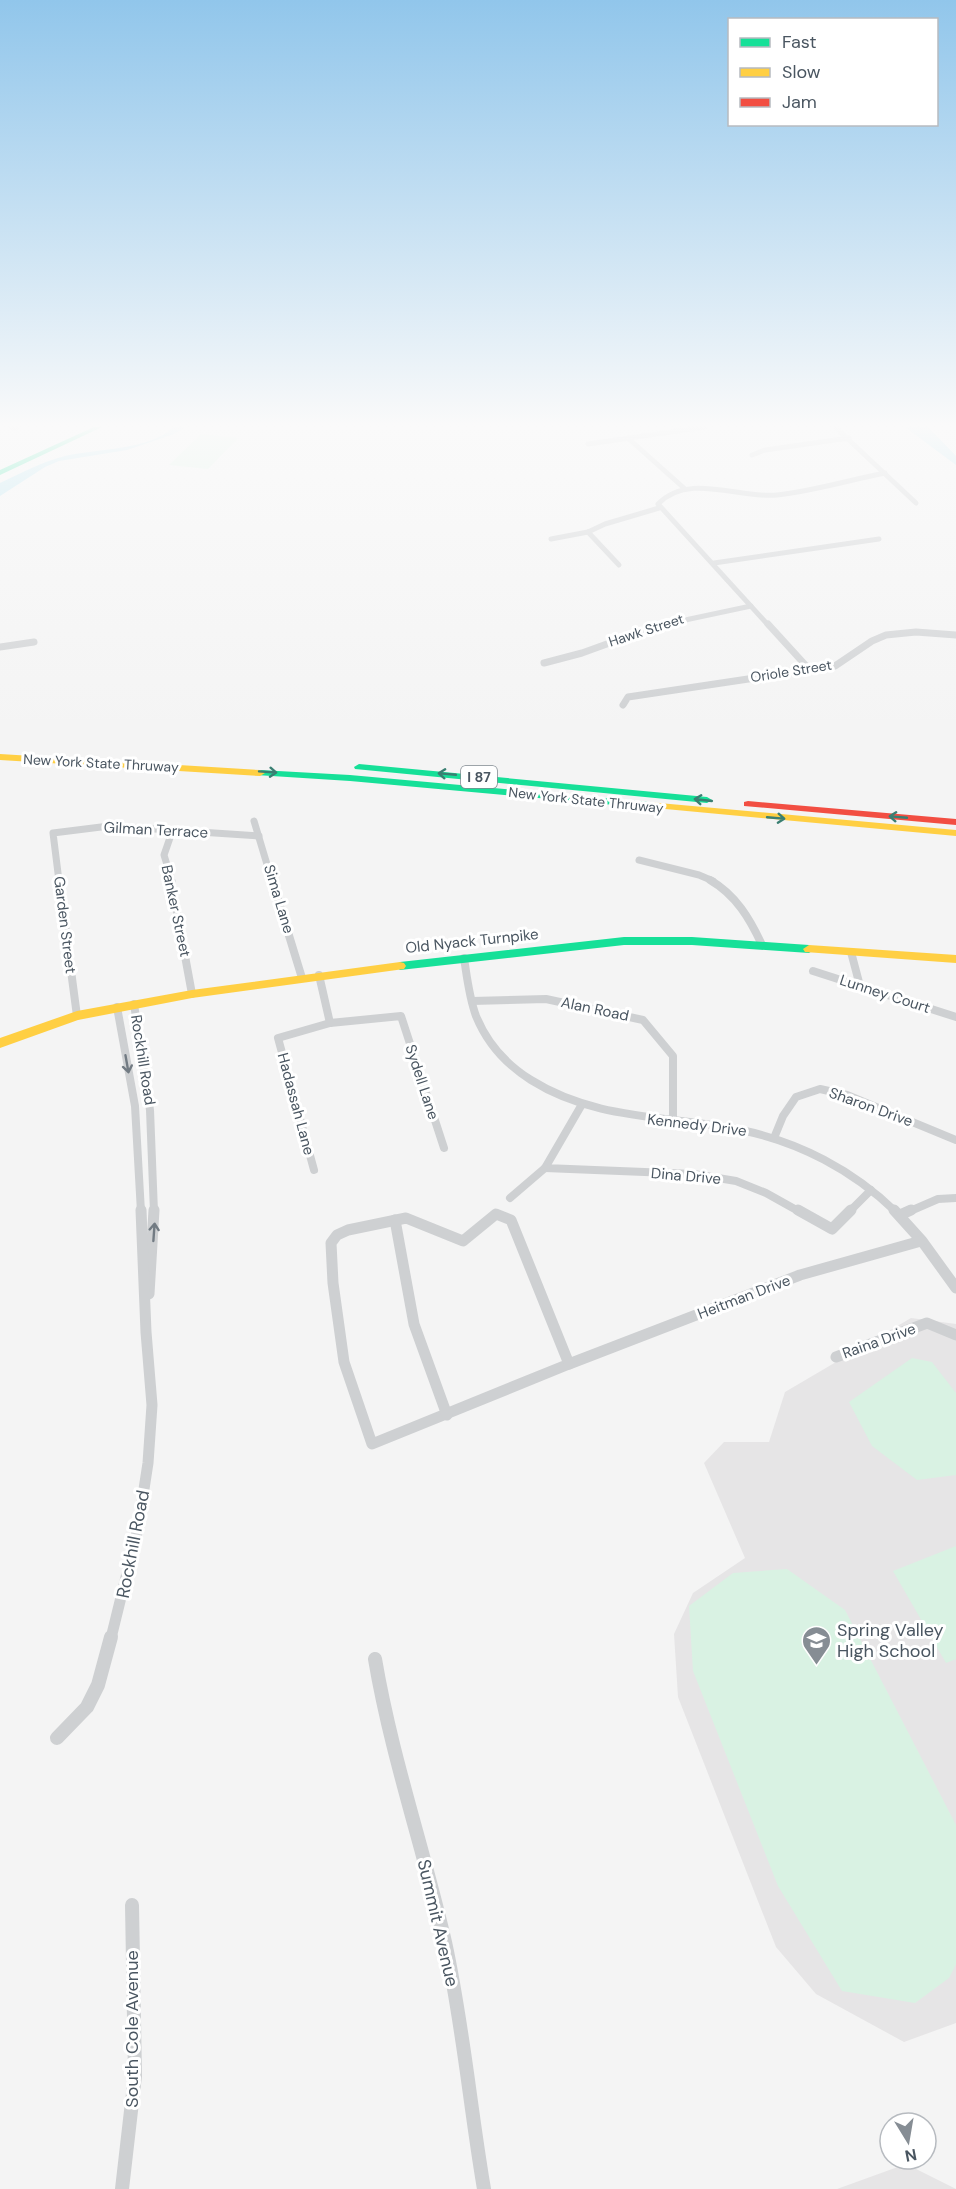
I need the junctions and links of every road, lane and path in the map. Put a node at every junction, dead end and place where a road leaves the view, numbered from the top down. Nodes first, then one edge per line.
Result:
1 (594, 529) edge
2 (680, 529) edge
3 (588, 532) junction
4 (551, 539) dead end
5 (879, 539) dead end
6 (714, 563) junction
7 (619, 565) dead end
8 (751, 606) junction
9 (956, 635) edge
10 (34, 642) dead end
11 (0, 647) edge
12 (544, 663) dead end
13 (810, 669) junction
14 (622, 705) dead end
15 (0, 747) edge
16 (0, 757) edge
17 (254, 820) dead end
18 (956, 822) edge
19 (173, 830) junction
20 (53, 833) joint
21 (956, 833) edge
22 (259, 836) junction
23 (639, 860) dead end
24 (762, 945) junction
25 (851, 952) junction
26 (464, 958) junction
27 (956, 959) edge
28 (813, 970) dead end
29 (319, 975) junction
30 (302, 978) junction
31 (860, 986) junction
32 (192, 994) junction
33 (472, 1001) junction
34 (134, 1004) junction
35 (117, 1007) junction
36 (76, 1016) junction
37 (956, 1017) edge
38 (330, 1023) junction
39 (0, 1043) edge
40 (581, 1106) junction
41 (673, 1120) junction
42 (774, 1138) junction
43 (956, 1140) edge
44 (444, 1148) dead end
45 (545, 1168) junction
46 (314, 1170) dead end
47 (871, 1190) junction
48 (510, 1198) dead end
49 (956, 1198) edge
50 (900, 1215) junction
51 (395, 1220) junction
52 (921, 1241) junction
53 (956, 1288) edge
54 (146, 1332) junction
55 (956, 1335) edge
56 (836, 1356) dead end
57 (569, 1364) junction
58 (447, 1415) junction
59 (375, 1659) dead end
60 (57, 1738) dead end
61 (132, 1905) dead end
62 (122, 2189) edge
63 (484, 2189) edge

1 - 3 street
2 - 6 street
3 - 4 street
3 - 7 street
5 - 6 street
6 - 8 street
8 - 12 street, Hawk Street
8 - 13 street
9 - 13 street, Oriole Street
10 - 11 street
13 - 14 street, Oriole Street
18 -> 15 main road, New York State Thruway / I 87
16 -> 21 main road, New York State Thruway / I 87
17 - 22 street, Sima Lane
19 - 20 street, Gilman Terrace
19 - 22 street, Gilman Terrace
19 - 32 street, Banker Street
20 - 36 street, Garden Street
22 - 30 street, Sima Lane
23 - 24 street
24 - 25 main road, Old Nyack Turnpike
24 - 26 main road, Old Nyack Turnpike
25 - 27 main road, Old Nyack Turnpike
25 - 31 street
26 - 29 main road, Old Nyack Turnpike
26 - 33 street, Kennedy Drive
28 - 31 street, Lunney Court
29 - 30 main road, Old Nyack Turnpike
29 - 38 street
30 - 32 main road, Old Nyack Turnpike
31 - 37 street, Lunney Court
32 - 34 main road, Old Nyack Turnpike
33 - 40 street, Kennedy Drive
33 - 41 street, Alan Road
34 - 35 main road, Old Nyack Turnpike
54 -> 34 street, Rockhill Road
35 - 36 main road, Old Nyack Turnpike
35 -> 54 street, Rockhill Road
36 - 39 main road, Old Nyack Turnpike
38 - 44 street, Sydell Lane
38 - 46 street, Hadassah Lane
40 - 41 street, Kennedy Drive
40 - 45 street
41 - 42 street, Kennedy Drive
42 - 43 street, Sharon Drive
42 - 47 street, Kennedy Drive
45 - 47 street, Dina Drive
45 - 48 street
47 - 50 street, Kennedy Drive
49 - 50 street
50 - 52 street, Kennedy Drive
51 - 57 street, Heitman Drive
51 - 58 street
51 - 58 street, Heitman Drive
52 - 53 street, Kennedy Drive
52 - 57 street, Heitman Drive
54 - 60 street, Rockhill Road
55 - 56 street, Raina Drive
57 - 58 street, Heitman Drive
59 - 63 street, Summit Avenue
61 - 62 street, South Cole Avenue

